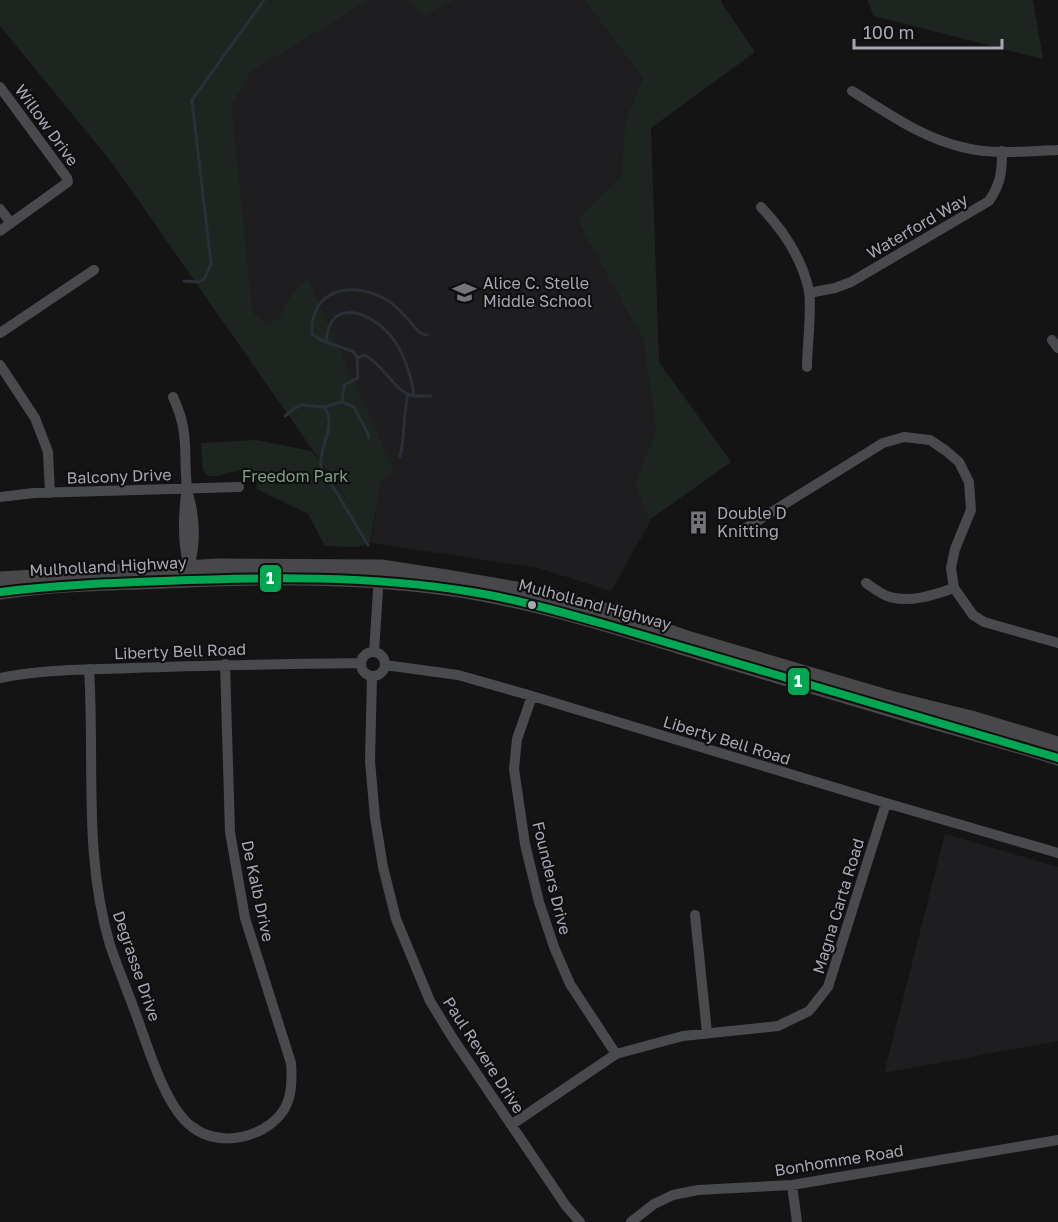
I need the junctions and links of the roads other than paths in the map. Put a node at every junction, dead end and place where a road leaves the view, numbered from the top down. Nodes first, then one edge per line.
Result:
1 (0, 87) edge
2 (852, 91) dead end
3 (1058, 150) edge
4 (1002, 151) junction
5 (761, 207) dead end
6 (0, 209) edge
7 (11, 223) junction
8 (0, 231) edge
9 (94, 270) dead end
10 (809, 293) junction
11 (0, 333) edge
12 (0, 365) edge
13 (807, 367) dead end
14 (173, 397) dead end
15 (239, 487) dead end
16 (188, 489) junction
17 (51, 493) junction
18 (0, 497) edge
19 (741, 531) dead end
20 (189, 573) junction
21 (379, 578) junction
22 (0, 579) edge
23 (866, 583) dead end
24 (954, 588) junction
25 (0, 592) edge
26 (1058, 643) edge
27 (374, 652) junction
28 (361, 663) junction
29 (225, 664) junction
30 (385, 666) junction
31 (89, 669) junction
32 (372, 676) junction
33 (0, 678) edge
34 (532, 696) junction
35 (1058, 744) edge
36 (1058, 758) edge
37 (886, 803) junction
38 (1058, 853) edge
39 (695, 915) dead end
40 (707, 1033) junction
41 (616, 1054) junction
42 (511, 1125) junction
43 (251, 1136) joint
44 (1058, 1140) edge
45 (792, 1185) junction
46 (580, 1222) edge
47 (631, 1222) edge
48 (797, 1222) edge

1 - 7 street, Willow Drive
2 - 4 street
3 - 4 street
4 - 10 street, Waterford Way
5 - 10 street
6 - 7 street
7 - 8 street
9 - 11 street
10 - 13 street
12 - 17 street
14 - 16 street
15 - 16 street, Balcony Drive
16 - 17 street, Balcony Drive
16 - 20 street
17 - 18 street, Balcony Drive
19 - 24 street
20 - 21 main road, Mulholland Highway
20 - 22 main road, Mulholland Highway
20 - 25 main road, Mulholland Highway
20 - 35 main road, Mulholland Highway
21 - 27 street
21 - 36 main road, Mulholland Highway
23 - 24 street
24 - 26 street
27 - 28 street
27 - 30 street
28 - 29 street, Liberty Bell Road
28 - 32 street
29 - 31 street, Liberty Bell Road
29 - 43 street, De Kalb Drive
30 - 32 street
30 - 34 street, Liberty Bell Road
31 - 33 street, Liberty Bell Road
31 - 43 street, Degrasse Drive
32 - 42 street, Paul Revere Drive
34 - 37 street, Liberty Bell Road
34 - 41 street, Founders Drive
37 - 38 street, Liberty Bell Road
37 - 40 street, Magna Carta Road
39 - 40 street
40 - 41 street, Magna Carta Road
41 - 42 street, Magna Carta Road
42 - 46 street, Paul Revere Drive
44 - 45 street, Bonhomme Road
45 - 47 street, Bonhomme Road
45 - 48 street

